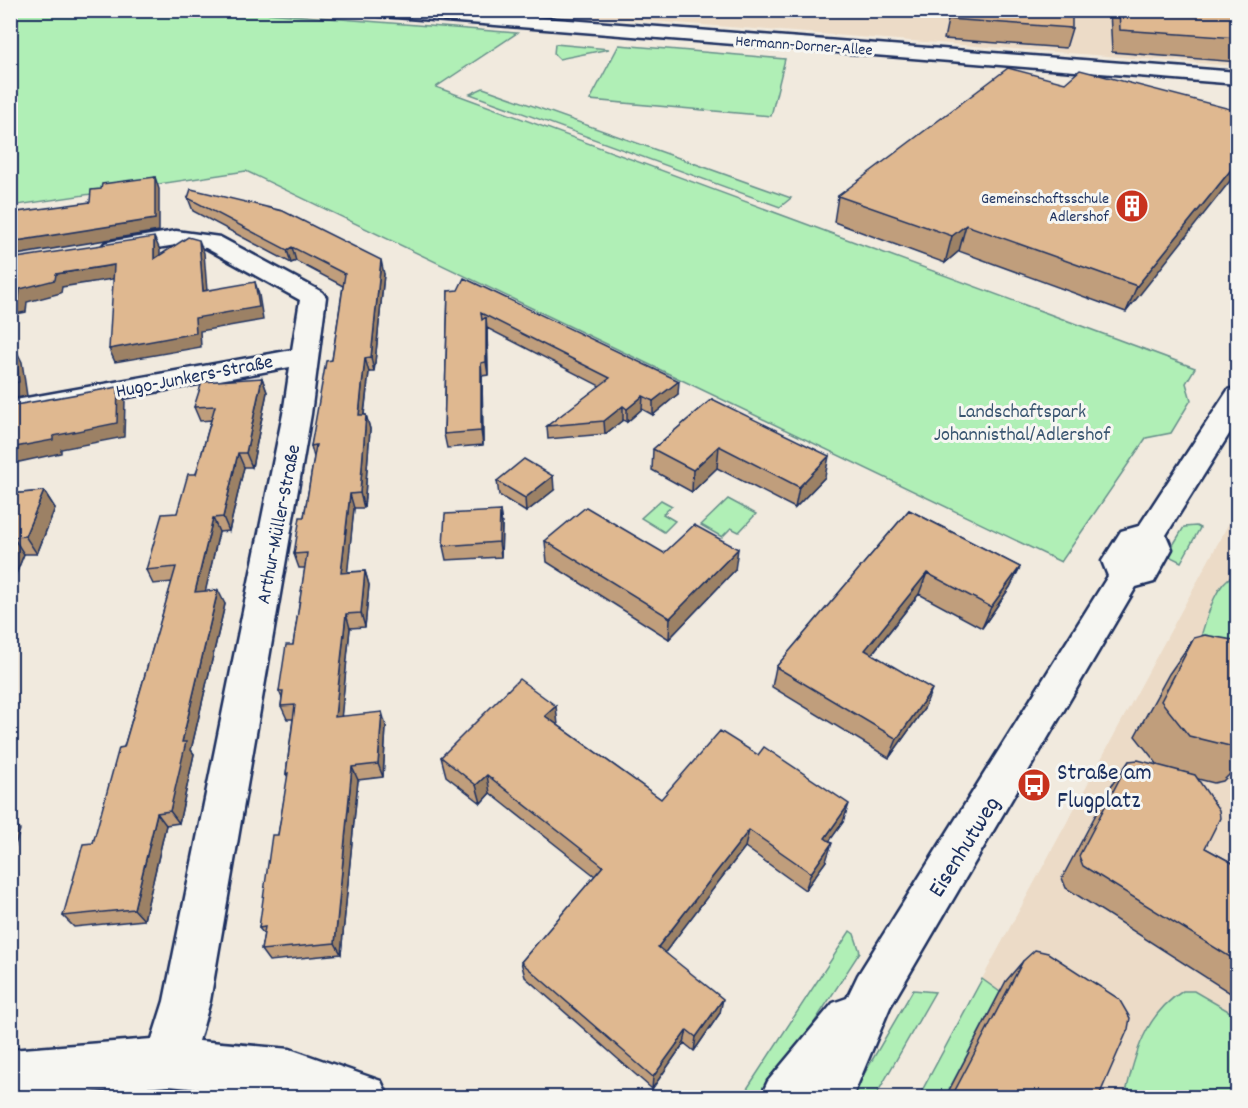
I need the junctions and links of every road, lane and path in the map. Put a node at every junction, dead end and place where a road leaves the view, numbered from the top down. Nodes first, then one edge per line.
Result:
1 (370, 10) edge
2 (1238, 78) edge
3 (88, 252) edge
4 (306, 357) junction
5 (1238, 396) edge
6 (10, 410) edge
7 (874, 991) junction
8 (169, 1062) junction
9 (10, 1074) edge
10 (364, 1098) edge
11 (785, 1098) edge
12 (828, 1098) edge

1 - 2 street, Hermann-Dorner-Allee
3 - 4 street, Arthur-Müller-Straße
4 - 6 street, Hugo-Junkers-Straße
4 - 8 street, Arthur-Müller-Straße
5 - 7 street, Eisenhutweg
7 - 11 street, Eisenhutweg
7 - 12 street, Eisenhutweg
8 - 9 street
8 - 10 street

